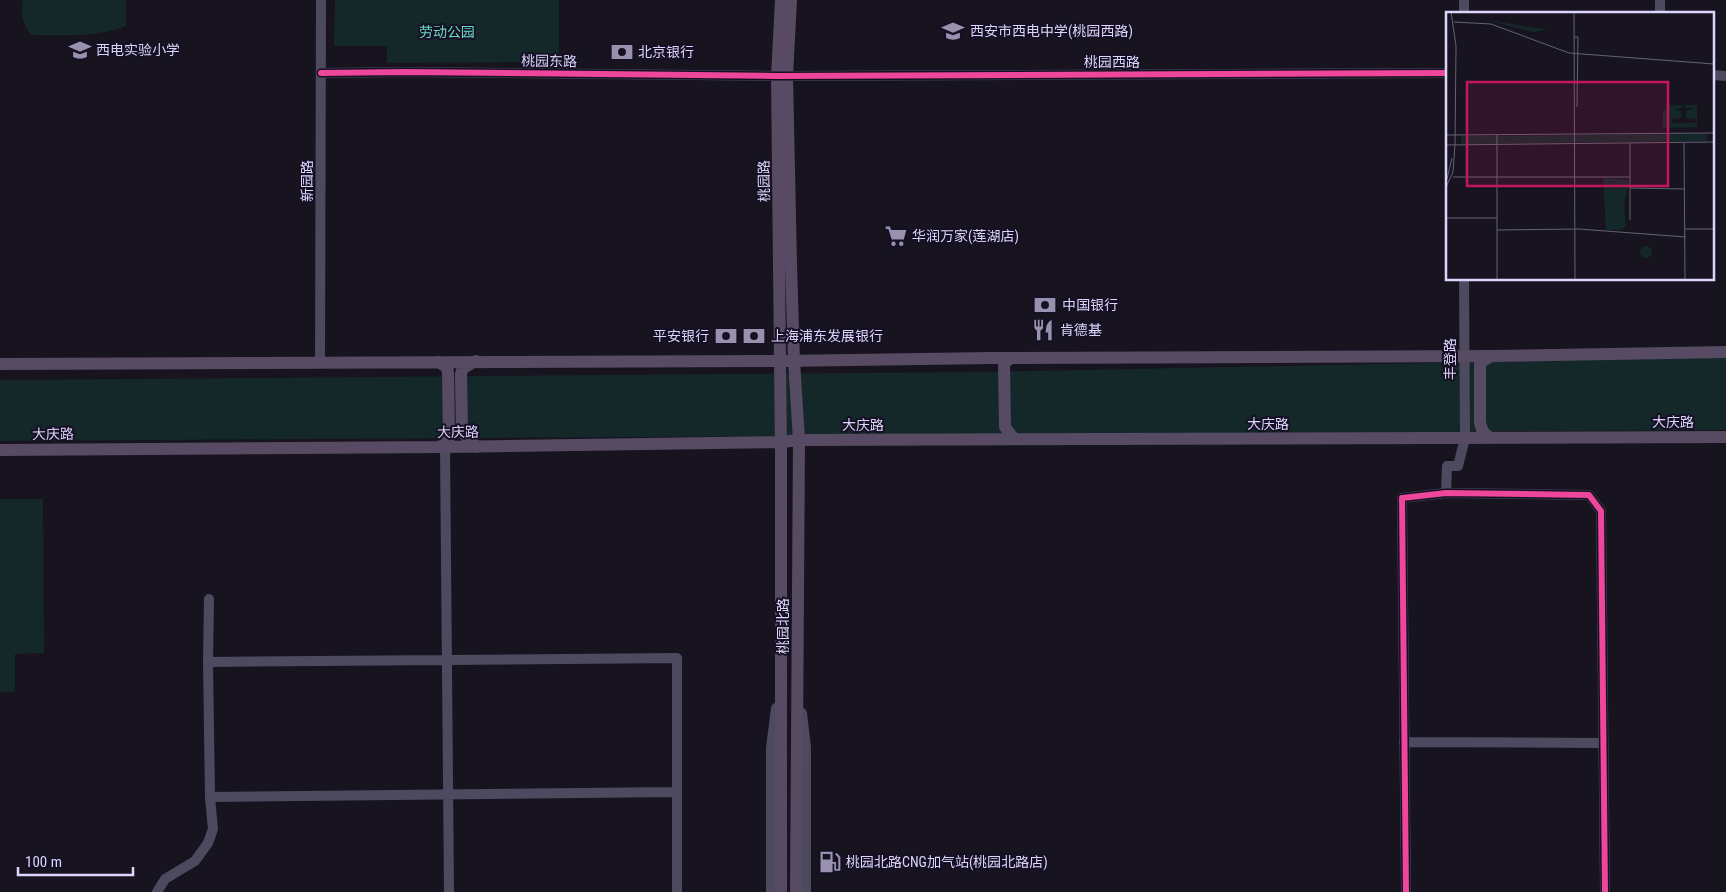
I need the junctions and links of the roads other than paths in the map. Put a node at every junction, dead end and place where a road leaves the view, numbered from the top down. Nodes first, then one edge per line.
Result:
1 (321, 0) edge
2 (781, 0) edge
3 (791, 0) edge
4 (321, 73) junction
5 (1446, 74) edge
6 (782, 76) junction
7 (1464, 280) edge
8 (1726, 352) edge
9 (1465, 355) junction
10 (1491, 356) junction
11 (994, 358) junction
12 (1011, 358) junction
13 (476, 361) junction
14 (780, 361) junction
15 (794, 361) junction
16 (320, 362) junction
17 (438, 362) junction
18 (0, 364) edge
19 (1726, 437) edge
20 (1467, 438) junction
21 (1490, 438) junction
22 (994, 439) junction
23 (1014, 439) junction
24 (799, 440) junction
25 (781, 442) junction
26 (442, 447) junction
27 (477, 447) junction
28 (0, 450) edge
29 (1446, 493) junction
30 (209, 599) dead end
31 (447, 660) junction
32 (208, 662) junction
33 (1404, 742) junction
34 (1603, 743) junction
35 (677, 792) junction
36 (448, 794) junction
37 (210, 797) junction
38 (799, 889) edge
39 (777, 890) edge
40 (157, 892) edge
41 (449, 892) edge
42 (677, 892) edge
43 (1406, 892) edge
44 (1605, 892) edge

1 - 4 street, 新园路
2 - 6 main road, 桃园路
3 - 6 main road, 桃园路
4 - 6 street, 桃园东路
4 - 16 street, 新园路
5 - 6 street, 桃园西路
6 - 14 main road, 桃园路
6 - 15 main road, 桃园路
7 - 9 street, 丰登路
8 - 10 main road
9 - 10 main road
9 - 12 main road
9 - 20 main road
10 - 21 main road
11 - 12 main road
11 - 15 main road
11 - 22 main road
12 - 23 main road
13 - 14 main road
13 - 17 main road
13 - 27 main road
14 - 15 main road
14 - 25 main road, 桃园北路
15 - 24 main road, 桃园北路
16 - 17 main road
16 - 18 main road
17 - 26 main road
19 - 21 main road, 大庆路
20 - 21 main road, 大庆路
20 - 23 main road, 大庆路
20 - 29 street
22 - 23 main road, 大庆路
22 - 24 main road, 大庆路
24 - 25 main road, 大庆路
24 - 38 main road, 桃园北路
25 - 27 main road, 大庆路
25 - 39 main road, 桃园北路
26 - 27 main road, 大庆路
26 - 28 main road, 大庆路
26 - 31 street
29 - 33 street
29 - 34 street
30 - 32 street
31 - 32 street
31 - 35 street
31 - 36 street
32 - 37 street
33 - 34 street
33 - 43 street
34 - 44 street
35 - 36 street
35 - 42 street
36 - 37 street
36 - 41 street
37 - 40 street

